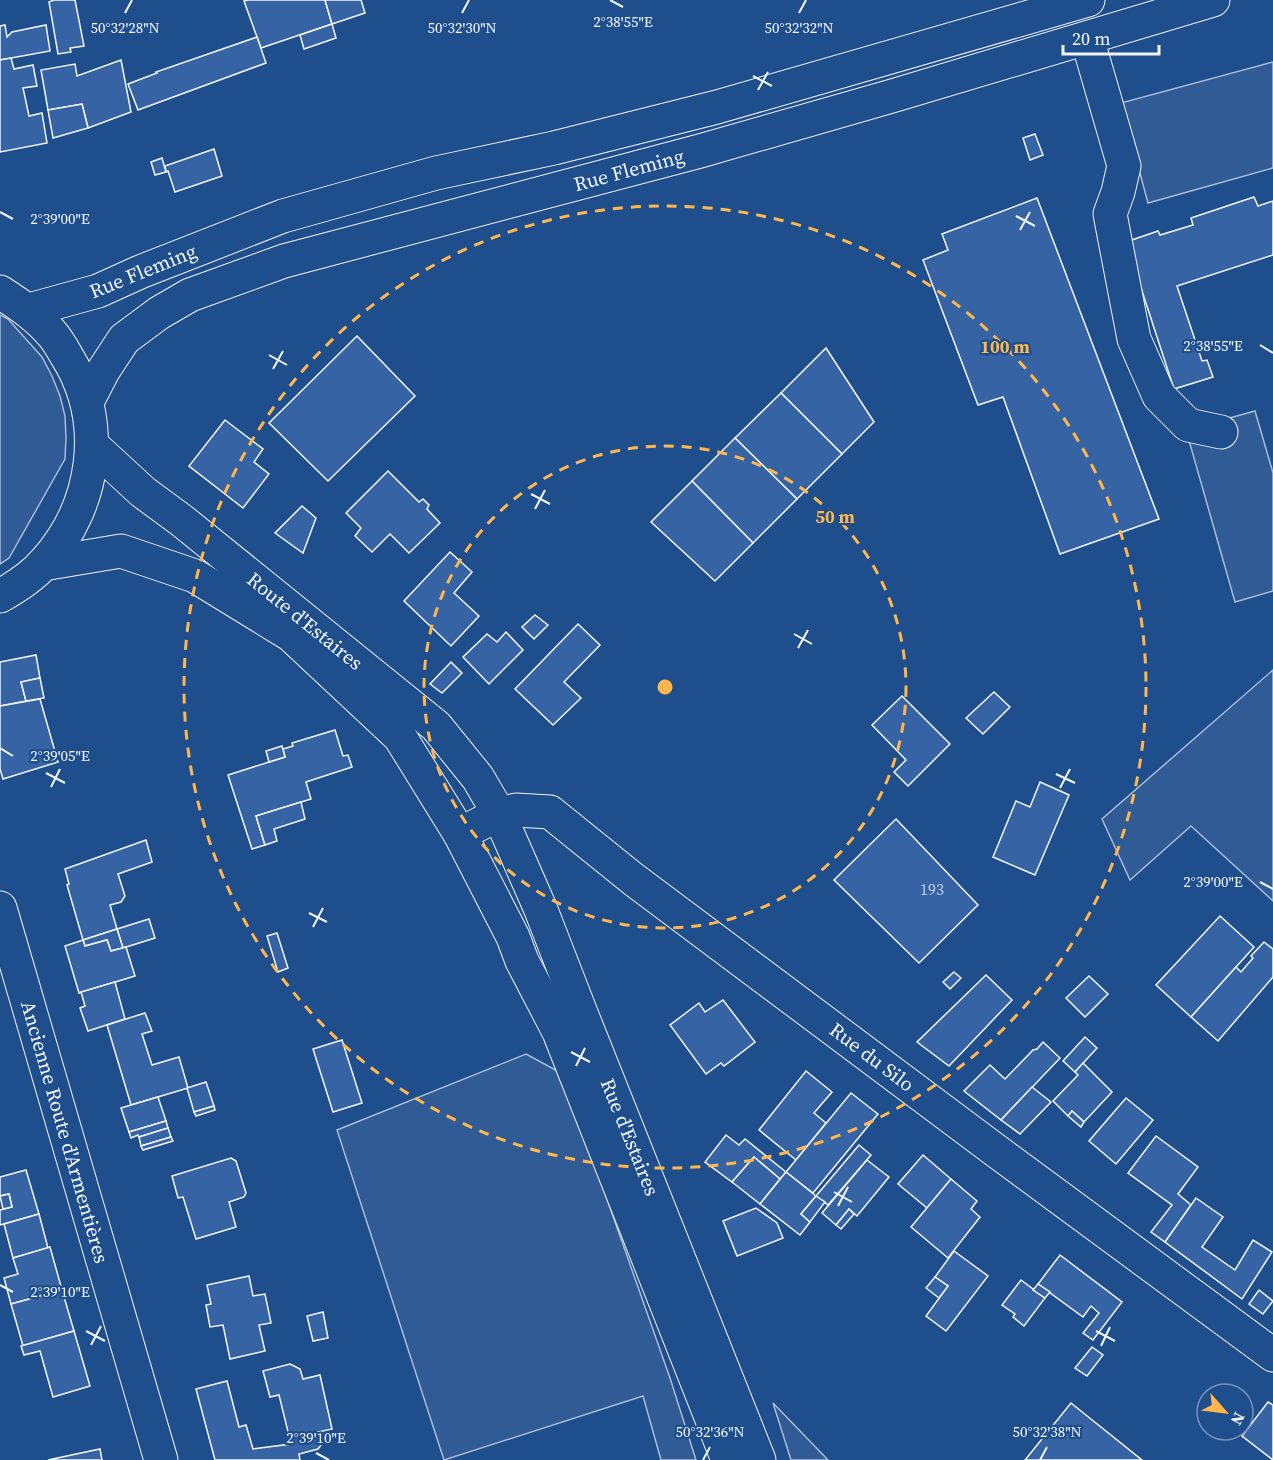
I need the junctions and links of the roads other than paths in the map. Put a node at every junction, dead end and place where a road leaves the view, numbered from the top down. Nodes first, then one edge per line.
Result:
1 (1088, 0) edge
2 (1213, 0) edge
3 (1088, 38) junction
4 (0, 292) edge
5 (29, 310) junction
6 (87, 402) junction
7 (1221, 432) dead end
8 (92, 445) junction
9 (43, 564) junction
10 (0, 596) edge
11 (499, 814) junction
12 (460, 834) junction
13 (0, 908) edge
14 (1273, 1356) edge
15 (161, 1460) edge
16 (728, 1460) edge
17 (759, 1460) edge

1 - 5 main road, Rue Fleming
2 - 3 main road, Rue Fleming
3 - 6 main road, Rue Fleming
3 - 7 main road
4 - 5 main road
5 - 6 main road
6 - 8 main road
8 - 9 main road
8 - 11 main road, Route d'Estaires
9 - 10 main road
9 - 12 main road, Route d'Estaires
11 - 12 main road, Rue du Silo
11 - 14 main road, Rue du Silo
11 - 17 main road, Rue d'Estaires
12 - 16 main road, Route d'Estaires
13 - 15 main road, Ancienne Route d'Armentières

